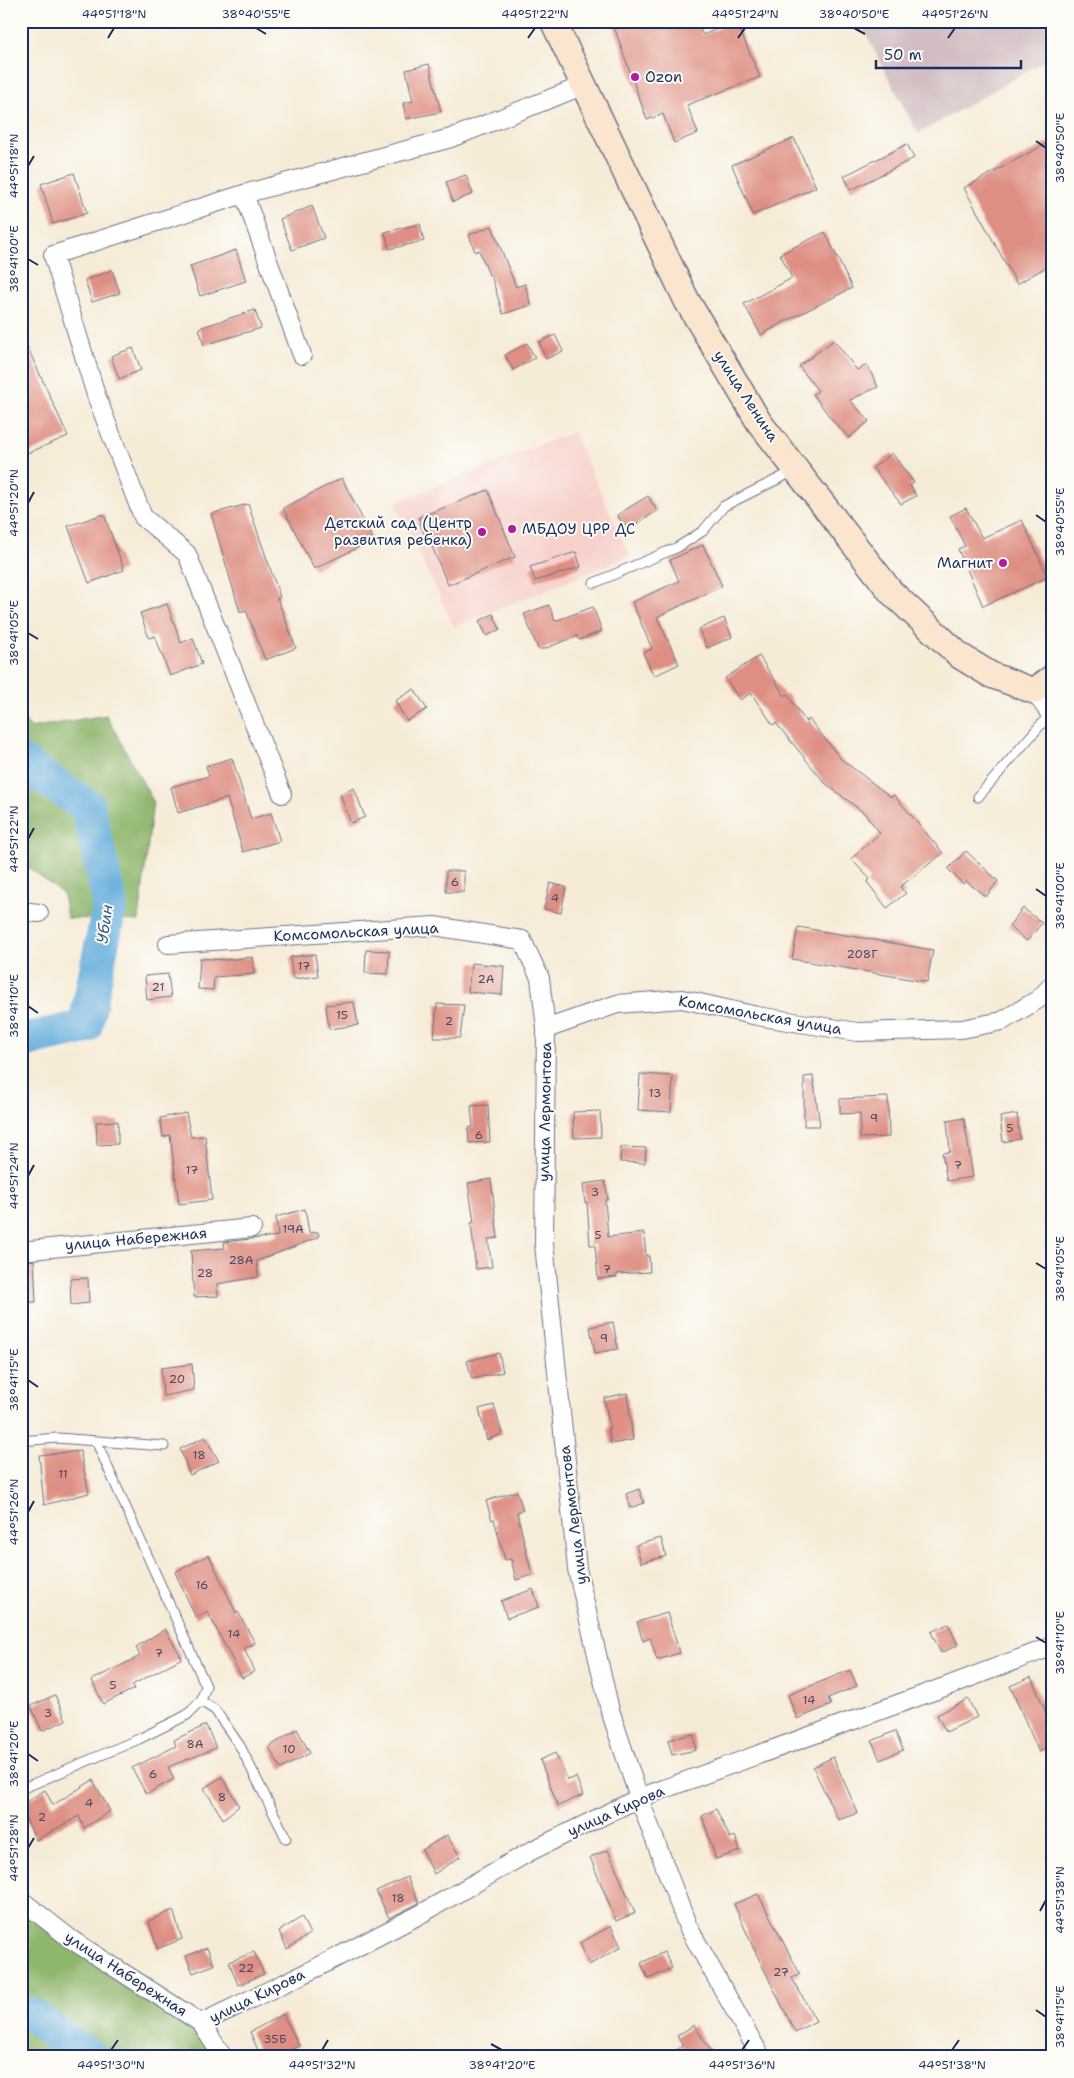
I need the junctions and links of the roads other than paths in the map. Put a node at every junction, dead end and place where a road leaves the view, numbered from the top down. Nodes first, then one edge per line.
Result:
1 (553, 21) edge
2 (582, 86) junction
3 (244, 194) junction
4 (302, 355) dead end
5 (796, 470) junction
6 (594, 583) dead end
7 (1043, 684) edge
8 (1051, 716) edge
9 (282, 794) dead end
10 (978, 797) dead end
11 (168, 944) dead end
12 (1053, 984) edge
13 (546, 1029) junction
14 (252, 1228) dead end
15 (21, 1251) edge
16 (96, 1440) junction
17 (21, 1441) edge
18 (164, 1446) dead end
19 (1053, 1646) edge
20 (201, 1701) junction
21 (21, 1789) edge
22 (639, 1798) junction
23 (286, 1838) dead end
24 (21, 1900) edge
25 (201, 2023) junction
26 (223, 2057) edge
27 (760, 2057) edge

1 - 2 street, улица Ленина
2 - 3 street
2 - 5 street, улица Ленина
3 - 4 street
3 - 9 street
5 - 6 lane
5 - 7 street, улица Ленина
7 - 8 street, улица Ленина
8 - 10 lane
11 - 13 street, Комсомольская улица
12 - 13 street, Комсомольская улица
13 - 22 street, улица Лермонтова
14 - 15 street, улица Набережная
16 - 17 lane
16 - 18 lane
16 - 20 lane
19 - 22 street, улица Кирова
20 - 21 lane
20 - 23 lane
22 - 25 street, улица Кирова
22 - 27 street, улица Лермонтова
24 - 25 street, улица Набережная
25 - 26 street, улица Набережная

